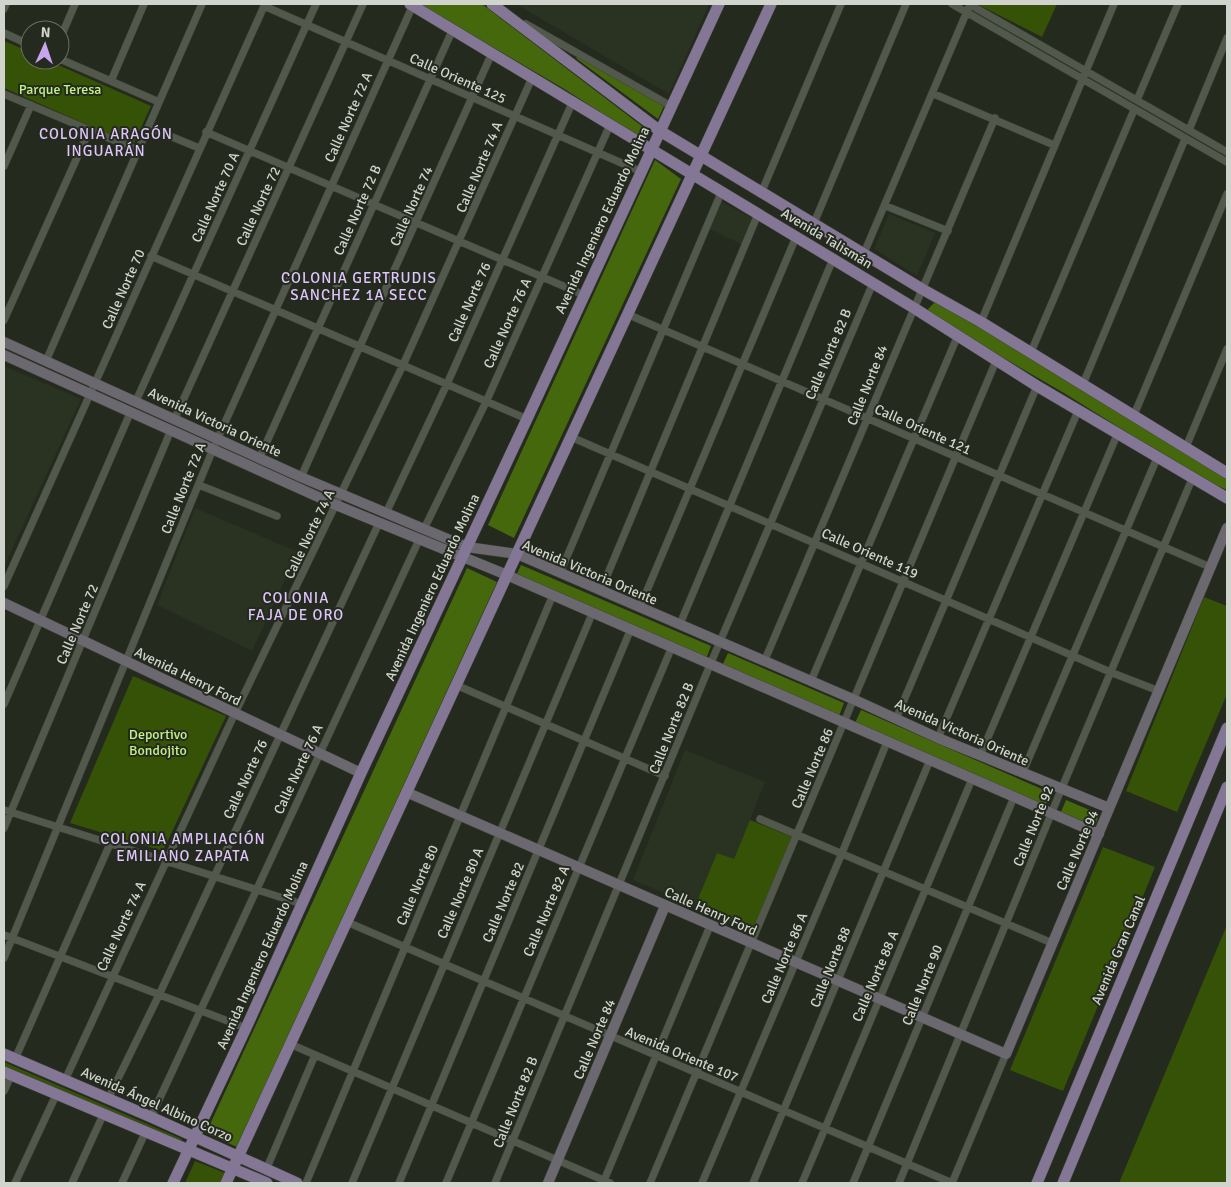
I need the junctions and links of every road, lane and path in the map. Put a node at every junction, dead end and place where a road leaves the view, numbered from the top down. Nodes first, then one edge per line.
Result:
1 (6, 4) edge
2 (75, 4) edge
3 (144, 4) edge
4 (202, 4) edge
5 (316, 4) edge
6 (363, 4) edge
7 (411, 4) edge
8 (718, 4) edge
9 (771, 4) edge
10 (841, 4) edge
11 (906, 4) edge
12 (952, 4) edge
13 (970, 4) edge
14 (1114, 4) edge
15 (1178, 4) edge
16 (264, 5) edge
17 (495, 6) edge
18 (4, 8) edge
19 (967, 12) junction
20 (68, 20) edge
21 (306, 26) junction
22 (453, 29) junction
23 (4, 33) edge
24 (1227, 38) edge
25 (20, 40) edge
26 (346, 43) junction
27 (492, 53) junction
28 (387, 60) junction
29 (70, 63) edge
30 (1086, 71) junction
31 (532, 78) junction
32 (430, 80) junction
33 (1082, 80) junction
34 (111, 81) junction
35 (4, 94) edge
36 (934, 94) junction
37 (472, 98) junction
38 (1137, 100) junction
39 (573, 101) junction
40 (159, 102) junction
41 (31, 105) junction
42 (671, 106) junction
43 (1134, 110) junction
44 (514, 116) junction
45 (994, 118) junction
46 (610, 125) junction
47 (148, 127) junction
48 (660, 130) junction
49 (1189, 130) junction
50 (89, 131) junction
51 (206, 132) junction
52 (558, 136) junction
53 (1185, 139) junction
54 (682, 144) junction
55 (1054, 145) junction
56 (199, 148) junction
57 (137, 150) junction
58 (249, 150) junction
59 (652, 150) junction
60 (597, 152) junction
61 (1227, 152) edge
62 (701, 155) junction
63 (672, 161) junction
64 (1227, 162) edge
65 (4, 166) edge
66 (289, 168) junction
67 (642, 172) junction
68 (691, 174) junction
69 (330, 186) junction
70 (762, 191) junction
71 (721, 193) junction
72 (1227, 194) edge
73 (374, 205) junction
74 (886, 206) junction
75 (758, 214) junction
76 (814, 222) junction
77 (417, 224) junction
78 (948, 231) junction
79 (796, 237) junction
80 (460, 242) junction
81 (864, 253) junction
82 (151, 256) junction
83 (833, 259) junction
84 (502, 260) junction
85 (195, 274) junction
86 (541, 278) junction
87 (873, 283) junction
88 (922, 289) junction
89 (232, 291) junction
90 (584, 295) junction
91 (914, 308) junction
92 (275, 309) junction
93 (627, 314) junction
94 (4, 320) edge
95 (981, 322) junction
96 (318, 327) junction
97 (663, 331) junction
98 (958, 335) junction
99 (4, 342) edge
100 (361, 346) junction
101 (704, 348) junction
102 (1227, 349) edge
103 (1031, 352) junction
104 (4, 355) edge
105 (46, 361) junction
106 (996, 361) junction
107 (403, 365) junction
108 (742, 365) junction
109 (96, 382) junction
110 (783, 382) junction
111 (447, 384) junction
112 (1083, 384) junction
113 (1037, 386) junction
114 (90, 394) junction
115 (822, 399) junction
116 (136, 401) junction
117 (486, 402) junction
118 (132, 411) junction
119 (1078, 411) junction
120 (1134, 415) junction
121 (175, 418) junction
122 (869, 419) junction
123 (527, 420) junction
124 (171, 430) junction
125 (1117, 435) junction
126 (218, 437) junction
127 (571, 437) junction
128 (915, 439) junction
129 (1186, 447) junction
130 (213, 449) junction
131 (611, 455) junction
132 (260, 457) junction
133 (956, 458) junction
134 (1157, 458) junction
135 (651, 471) junction
136 (1227, 473) edge
137 (999, 476) junction
138 (300, 477) junction
139 (1192, 479) junction
140 (199, 484) junction
141 (691, 489) junction
142 (342, 494) junction
143 (1041, 494) junction
144 (1227, 498) edge
145 (336, 505) junction
146 (730, 506) junction
147 (1083, 512) junction
148 (386, 513) junction
149 (277, 516) dead end
150 (379, 523) junction
151 (772, 524) junction
152 (1227, 528) edge
153 (424, 529) junction
154 (1125, 530) junction
155 (419, 540) junction
156 (815, 543) junction
157 (1164, 546) junction
158 (467, 547) junction
159 (517, 554) junction
160 (462, 558) junction
161 (862, 564) junction
162 (1210, 567) junction
163 (560, 573) junction
164 (507, 575) junction
165 (904, 582) junction
166 (4, 586) edge
167 (601, 590) junction
168 (552, 597) junction
169 (946, 601) junction
170 (4, 603) edge
171 (640, 607) junction
172 (592, 614) junction
173 (989, 619) junction
174 (40, 620) junction
175 (680, 624) junction
176 (630, 631) junction
177 (1031, 637) junction
178 (84, 640) junction
179 (720, 643) junction
180 (671, 649) junction
181 (1074, 656) junction
182 (125, 660) junction
183 (764, 662) junction
184 (710, 665) junction
185 (1110, 672) junction
186 (811, 681) junction
187 (456, 685) junction
188 (1158, 691) junction
189 (854, 700) junction
190 (4, 704) edge
191 (506, 706) junction
192 (235, 713) junction
193 (896, 719) junction
194 (845, 723) junction
195 (545, 724) junction
196 (1227, 728) edge
197 (279, 734) junction
198 (938, 738) junction
199 (585, 741) junction
200 (887, 742) junction
201 (319, 754) junction
202 (980, 756) junction
203 (625, 759) junction
204 (930, 760) junction
205 (361, 773) junction
206 (1022, 774) junction
207 (664, 776) junction
208 (972, 779) junction
209 (1227, 786) edge
210 (1060, 790) junction
211 (406, 792) junction
212 (1014, 797) junction
213 (1109, 808) junction
214 (7, 811) edge
215 (1052, 814) junction
216 (460, 816) junction
217 (760, 819) dead end
218 (4, 828) edge
219 (57, 828) junction
220 (499, 833) junction
221 (1099, 834) junction
222 (798, 835) junction
223 (110, 844) junction
224 (538, 850) junction
225 (842, 853) junction
226 (165, 862) junction
227 (578, 867) junction
228 (883, 872) junction
229 (213, 877) junction
230 (618, 886) junction
231 (257, 890) junction
232 (925, 890) junction
233 (302, 904) junction
234 (664, 906) junction
235 (967, 908) junction
236 (347, 922) junction
237 (1005, 924) junction
238 (710, 926) junction
239 (4, 934) edge
240 (12, 938) junction
241 (1052, 943) junction
242 (752, 944) junction
243 (405, 948) junction
244 (62, 957) junction
245 (4, 958) edge
246 (795, 962) junction
247 (444, 964) junction
248 (112, 976) junction
249 (837, 980) junction
250 (484, 981) junction
251 (159, 995) junction
252 (523, 998) junction
253 (880, 998) junction
254 (201, 1010) junction
255 (563, 1016) junction
256 (922, 1018) junction
257 (246, 1028) junction
258 (961, 1034) junction
259 (610, 1036) junction
260 (290, 1044) junction
261 (4, 1054) edge
262 (1006, 1054) junction
263 (315, 1055) junction
264 (656, 1055) junction
265 (16, 1059) junction
266 (352, 1071) junction
267 (7, 1074) edge
268 (698, 1074) junction
269 (65, 1080) junction
270 (392, 1089) junction
271 (4, 1091) edge
272 (740, 1092) junction
273 (56, 1095) junction
274 (108, 1099) junction
275 (431, 1105) junction
276 (784, 1111) junction
277 (103, 1115) junction
278 (151, 1117) junction
279 (471, 1123) junction
280 (826, 1129) junction
281 (145, 1133) junction
282 (194, 1137) junction
283 (512, 1141) junction
284 (868, 1148) junction
285 (188, 1150) junction
286 (238, 1157) junction
287 (557, 1161) junction
288 (907, 1164) junction
289 (232, 1169) junction
290 (266, 1170) junction
291 (605, 1182) edge
292 (15, 1183) edge
293 (72, 1183) edge
294 (122, 1183) edge
295 (173, 1183) edge
296 (226, 1183) edge
297 (265, 1183) edge
298 (297, 1183) edge
299 (306, 1183) edge
300 (352, 1183) edge
301 (399, 1183) edge
302 (446, 1183) edge
303 (495, 1183) edge
304 (548, 1183) edge
305 (650, 1183) edge
306 (702, 1183) edge
307 (752, 1183) edge
308 (802, 1183) edge
309 (853, 1183) edge
310 (899, 1183) edge
311 (952, 1183) edge
312 (1037, 1183) edge
313 (1063, 1183) edge

1 - 18 street
2 - 20 street
3 - 34 street
4 - 40 street
5 - 21 street, Calle Norte 70 A
6 - 26 street, Calle Norte 72
7 - 22 main road, Avenida Talismán
7 - 28 street, Calle Norte 72 A
8 - 42 main road, Avenida Ingeniero Eduardo Molina
9 - 62 main road
10 - 70 street
11 - 76 street
12 - 19 street
13 - 19 street
13 - 30 street
14 - 30 street
15 - 38 street
16 - 21 street, Calle Oriente 125
16 - 51 street, Calle Norte 70
17 - 42 street, Avenida Talismán
17 - 48 main road, Avenida Talismán
19 - 33 street
19 - 36 street
21 - 26 street, Calle Oriente 125
21 - 58 street, Calle Norte 70 A
22 - 27 main road, Avenida Talismán
22 - 32 street, Calle Norte 72 B
23 - 25 street
24 - 49 street
26 - 28 street, Calle Oriente 125
26 - 66 street, Calle Norte 72
27 - 31 main road, Avenida Talismán
27 - 37 street, Calle Norte 74
28 - 32 street, Calle Oriente 125
28 - 69 street, Calle Norte 72 A
29 - 34 street
30 - 33 street
30 - 38 street
31 - 39 main road, Avenida Talismán
31 - 44 street, Calle Norte 74 A
32 - 37 street, Calle Oriente 125
32 - 73 street, Calle Norte 72 B
33 - 43 street
33 - 55 street
34 - 40 street
35 - 41 street
36 - 45 street
36 - 74 street
37 - 44 street, Calle Oriente 125
37 - 77 street, Calle Norte 74
38 - 49 street
39 - 46 main road, Avenida Talismán
39 - 52 street, Calle Norte 76
40 - 47 street
41 - 50 street
41 - 65 street
42 - 48 main road, Avenida Ingeniero Eduardo Molina
43 - 53 street
43 - 103 street
44 - 52 street, Calle Oriente 125
44 - 80 street, Calle Norte 74 A
45 - 55 street
45 - 78 street, Calle Norte 84
46 - 59 main road, Avenida Talismán
46 - 60 street, Calle Norte 76 A
47 - 56 street
47 - 57 street
48 - 54 main road, Avenida Talismán
48 - 59 main road, Avenida Ingeniero Eduardo Molina
49 - 61 street
50 - 57 street
50 - 94 street
51 - 56 street, Calle Norte 70
51 - 58 street
52 - 60 street, Calle Oriente 125
52 - 84 street, Calle Norte 76
53 - 64 street
53 - 112 street
54 - 62 main road, Avenida Talismán
54 - 63 main road
55 - 95 street
56 - 82 street, Calle Norte 70
57 - 105 street
58 - 66 street
58 - 85 street, Calle Norte 70 A
59 - 63 main road, Avenida Talismán
59 - 67 main road, Avenida Ingeniero Eduardo Molina
60 - 67 street, Calle Oriente 125
60 - 86 street, Calle Norte 76 A
62 - 68 main road
62 - 70 main road, Avenida Talismán
63 - 68 main road, Avenida Talismán
66 - 69 street
66 - 89 street, Calle Norte 72
67 - 90 main road, Avenida Ingeniero Eduardo Molina
68 - 71 main road, Avenida Talismán
68 - 93 main road
69 - 73 street
69 - 92 street, Calle Norte 72 A
70 - 76 main road, Avenida Talismán
71 - 75 main road, Avenida Talismán
71 - 97 street
72 - 120 street
73 - 77 street
73 - 96 street, Calle Norte 72 B
74 - 78 street
74 - 81 street
75 - 79 main road, Avenida Talismán
75 - 101 street
76 - 81 main road, Avenida Talismán
77 - 80 street
77 - 100 street, Calle Norte 74
78 - 88 street, Calle Norte 84
79 - 83 main road, Avenida Talismán
79 - 108 street
80 - 84 street
80 - 107 street, Calle Norte 74 A
81 - 88 main road, Avenida Talismán
82 - 85 street
82 - 109 street, Calle Norte 70
83 - 87 main road, Avenida Talismán
83 - 110 street
84 - 86 street
84 - 111 street, Calle Norte 76
85 - 89 street
85 - 116 street, Calle Norte 70 A
86 - 90 street
86 - 117 street, Calle Norte 76 A
87 - 91 main road, Avenida Talismán
87 - 115 street, Calle Norte 82 B
88 - 91 street, Calle Norte 84
88 - 95 main road, Avenida Talismán
89 - 92 street
89 - 121 street, Calle Norte 72
90 - 123 main road, Avenida Ingeniero Eduardo Molina
91 - 98 main road, Avenida Talismán
91 - 122 street, Calle Norte 84
92 - 96 street
92 - 126 street, Calle Norte 72 A
93 - 97 street, Calle Oriente 121
93 - 127 main road
95 - 103 main road, Avenida Talismán
96 - 100 street
96 - 132 street, Calle Norte 72 B
97 - 101 street, Calle Oriente 121
97 - 131 street
98 - 106 main road, Avenida Talismán
98 - 128 street
99 - 105 street, Avenida Victoria Oriente
100 - 107 street
100 - 138 street, Calle Norte 74
101 - 108 street, Calle Oriente 121
101 - 135 street
102 - 129 street
103 - 112 main road, Avenida Talismán
104 - 114 street, Avenida Victoria Oriente
105 - 109 street, Avenida Victoria Oriente
106 - 113 main road, Avenida Talismán
106 - 133 street, Calle Norte 86
107 - 111 street
107 - 142 street, Calle Norte 74 A
108 - 110 street, Calle Oriente 121
108 - 141 street
109 - 114 street, Calle Norte 70
109 - 116 street, Avenida Victoria Oriente
110 - 115 street, Calle Oriente 121
110 - 146 street
111 - 117 street
111 - 148 street, Calle Norte 76
112 - 120 main road, Avenida Talismán
113 - 119 main road, Avenida Talismán
113 - 137 street
114 - 118 street, Avenida Victoria Oriente
114 - 166 street, Calle Norte 70
115 - 122 street, Calle Oriente 121
115 - 151 street, Calle Norte 82 B
116 - 121 street, Avenida Victoria Oriente
117 - 123 street
117 - 153 street, Calle Norte 76 A
118 - 124 street, Avenida Victoria Oriente
118 - 174 street
119 - 125 main road, Avenida Talismán
119 - 143 street
120 - 129 main road, Avenida Talismán
121 - 126 street, Avenida Victoria Oriente
122 - 128 street, Calle Oriente 121
122 - 156 street, Calle Norte 84
123 - 158 main road, Avenida Ingeniero Eduardo Molina
124 - 130 street, Avenida Victoria Oriente
124 - 178 street, Calle Norte 72
125 - 134 main road, Avenida Talismán
125 - 147 street
126 - 130 street, Calle Norte 72 A
126 - 132 street, Avenida Victoria Oriente
127 - 131 street, Calle Oriente 119
127 - 159 main road
128 - 133 street, Calle Oriente 121
128 - 161 street
129 - 136 main road, Avenida Talismán
130 - 140 street, Calle Norte 72 A
130 - 145 street, Avenida Victoria Oriente
131 - 135 street, Calle Oriente 119
131 - 163 street
132 - 138 street, Avenida Victoria Oriente
133 - 137 street, Calle Oriente 121
133 - 165 street, Calle Norte 86
134 - 139 main road, Avenida Talismán
134 - 154 street
135 - 141 street, Calle Oriente 119
135 - 167 street
137 - 143 street, Calle Oriente 121
137 - 169 street
138 - 142 street, Avenida Victoria Oriente
139 - 144 main road, Avenida Talismán
139 - 157 street, Calle Norte 92
140 - 149 street
140 - 182 street, Calle Norte 72 A
141 - 146 street, Calle Oriente 119
141 - 171 street
142 - 145 street, Calle Norte 74 A
142 - 148 street, Avenida Victoria Oriente
143 - 147 street, Calle Oriente 121
143 - 173 street
145 - 150 street, Avenida Victoria Oriente
145 - 192 street, Calle Norte 74 A
146 - 151 street, Calle Oriente 119
146 - 175 street
147 - 154 street, Calle Oriente 121
147 - 177 street
148 - 153 street, Avenida Victoria Oriente
150 - 155 street, Avenida Victoria Oriente
150 - 197 street, Calle Norte 76
151 - 156 street, Calle Oriente 119
151 - 179 street, Calle Norte 82 B
152 - 162 street, Calle Norte 94
153 - 158 street, Avenida Victoria Oriente
154 - 157 street, Calle Oriente 121
154 - 181 street
155 - 160 street, Avenida Victoria Oriente
155 - 201 street, Calle Norte 76 A
156 - 161 street, Calle Oriente 119
156 - 183 street, Calle Norte 84
157 - 162 street, Calle Oriente 121
157 - 185 street, Calle Norte 92
158 - 159 street, Avenida Victoria Oriente
158 - 160 main road, Avenida Ingeniero Eduardo Molina
159 - 163 street, Avenida Victoria Oriente
159 - 164 main road
160 - 164 street, Avenida Victoria Oriente
160 - 205 main road, Avenida Ingeniero Eduardo Molina
161 - 165 street, Calle Oriente 119
161 - 186 street
162 - 188 street, Calle Norte 94
163 - 167 street, Avenida Victoria Oriente
164 - 168 street, Avenida Victoria Oriente
164 - 187 main road
165 - 169 street, Calle Oriente 119
165 - 189 street, Calle Norte 86
167 - 171 street, Avenida Victoria Oriente
168 - 172 street, Avenida Victoria Oriente
168 - 191 street, Calle Norte 80
169 - 173 street, Calle Oriente 119
169 - 193 street
170 - 174 street, Avenida Henry Ford
171 - 175 street, Avenida Victoria Oriente
172 - 176 street, Avenida Victoria Oriente
172 - 195 street, Calle Norte 80 A
173 - 177 street, Calle Oriente 119
173 - 198 street
174 - 178 street, Avenida Henry Ford
174 - 190 street
175 - 179 street, Avenida Victoria Oriente
176 - 180 street, Avenida Victoria Oriente
176 - 199 street, Calle Norte 82
177 - 181 street, Calle Oriente 119
177 - 202 street
178 - 182 street, Avenida Henry Ford
178 - 214 street, Calle Norte 72
179 - 183 street, Avenida Victoria Oriente
179 - 184 street, Calle Norte 82 B
180 - 184 street, Avenida Victoria Oriente
180 - 203 street, Calle Norte 82 A
181 - 185 street, Calle Oriente 119
181 - 206 street
182 - 192 street, Avenida Henry Ford
182 - 219 street, Calle Norte 72 A
183 - 186 street, Avenida Victoria Oriente
184 - 194 street, Avenida Victoria Oriente
184 - 207 street, Calle Norte 82 B
185 - 188 street, Calle Oriente 119
185 - 210 street, Calle Norte 92
186 - 189 street, Avenida Victoria Oriente
187 - 191 street
187 - 211 main road
188 - 213 street, Calle Norte 94
189 - 193 street, Avenida Victoria Oriente
189 - 194 street, Calle Norte 86
191 - 195 street
191 - 216 street, Calle Norte 80
192 - 197 street, Avenida Henry Ford
192 - 226 street, Calle Norte 74 A
193 - 198 street, Avenida Victoria Oriente
194 - 200 street, Avenida Victoria Oriente
194 - 222 street, Calle Norte 86
195 - 199 street
195 - 220 street, Calle Norte 80 A
196 - 312 main road, Avenida Gran Canal
197 - 201 street, Avenida Henry Ford
197 - 229 street, Calle Norte 76
198 - 202 street, Avenida Victoria Oriente
199 - 203 street
199 - 224 street, Calle Norte 82
200 - 204 street, Avenida Victoria Oriente
200 - 225 street, Calle Norte 86 A
201 - 205 street, Avenida Henry Ford
201 - 231 street, Calle Norte 76 A
202 - 206 street, Avenida Victoria Oriente
203 - 207 street
203 - 227 street, Calle Norte 82 A
204 - 208 street, Avenida Victoria Oriente
204 - 228 street, Calle Norte 88
205 - 233 main road, Avenida Ingeniero Eduardo Molina
206 - 210 street, Avenida Victoria Oriente
207 - 230 street, Calle Norte 82 B
208 - 212 street, Avenida Victoria Oriente
208 - 232 street, Calle Norte 88 A
209 - 313 main road
210 - 213 street, Avenida Victoria Oriente
210 - 215 street, Calle Norte 92
211 - 216 street, Calle Henry Ford
211 - 236 main road
212 - 215 street, Avenida Victoria Oriente
212 - 235 street, Calle Norte 90
213 - 221 street, Calle Norte 94
214 - 218 street, Calle Norte 72
214 - 219 street
215 - 221 street, Avenida Victoria Oriente
215 - 237 street, Calle Norte 92
216 - 220 street, Calle Henry Ford
216 - 243 street, Calle Norte 80
217 - 222 street
219 - 223 street
219 - 240 street, Calle Norte 72 A
220 - 224 street, Calle Henry Ford
220 - 247 street, Calle Norte 80 A
221 - 241 street, Calle Norte 94
222 - 225 street
222 - 242 street, Calle Norte 86
223 - 226 street
223 - 244 street
224 - 227 street, Calle Henry Ford
224 - 250 street, Calle Norte 82
225 - 228 street
225 - 246 street, Calle Norte 86 A
226 - 229 street
226 - 248 street, Calle Norte 74 A
227 - 230 street, Calle Henry Ford
227 - 252 street, Calle Norte 82 A
228 - 232 street
228 - 249 street, Calle Norte 88
229 - 231 street
229 - 251 street, Calle Norte 76
230 - 234 street, Calle Henry Ford
230 - 255 street, Calle Norte 82 B
231 - 233 street
231 - 254 street, Calle Norte 76 A
232 - 235 street
232 - 253 street, Calle Norte 88 A
233 - 257 main road, Avenida Ingeniero Eduardo Molina
234 - 238 street, Calle Henry Ford
234 - 259 street, Calle Norte 84
235 - 237 street
235 - 256 street, Calle Norte 90
236 - 243 street, Avenida Oriente 107
236 - 260 main road
237 - 241 street
237 - 258 street, Calle Norte 92
238 - 242 street, Calle Henry Ford
238 - 264 street
239 - 240 street
240 - 244 street
240 - 245 street, Calle Norte 72 A
241 - 262 street, Calle Norte 94
242 - 246 street, Calle Henry Ford
242 - 268 street, Calle Norte 86
243 - 247 street, Avenida Oriente 107
243 - 266 street, Calle Norte 80
244 - 248 street
244 - 265 street
246 - 249 street, Calle Henry Ford
246 - 272 street, Calle Norte 86 A
247 - 250 street, Avenida Oriente 107
247 - 270 street, Calle Norte 80 A
248 - 251 street
248 - 269 street, Calle Norte 74 A
249 - 253 street, Calle Henry Ford
249 - 276 street, Calle Norte 88
250 - 252 street, Avenida Oriente 107
250 - 275 street, Calle Norte 82
251 - 254 street
251 - 274 street, Calle Norte 76
252 - 255 street, Avenida Oriente 107
252 - 279 street, Calle Norte 82 A
253 - 256 street, Calle Henry Ford
253 - 280 street, Calle Norte 88 A
254 - 257 street
254 - 278 street, Calle Norte 76 A
255 - 259 street, Avenida Oriente 107
255 - 283 street, Calle Norte 82 B
256 - 258 street, Calle Henry Ford
256 - 284 street, Calle Norte 90
257 - 282 main road, Avenida Ingeniero Eduardo Molina
258 - 262 street, Calle Henry Ford
258 - 288 street, Calle Norte 92
259 - 264 street, Avenida Oriente 107
259 - 287 street, Calle Norte 84
260 - 263 street
260 - 286 main road
261 - 265 main road, Avenida Ángel Albino Corzo
262 - 311 street, Calle Norte 94
263 - 266 street
263 - 290 street
264 - 268 street, Avenida Oriente 107
264 - 291 street
265 - 269 main road, Avenida Ángel Albino Corzo
266 - 270 street
266 - 299 street, Calle Norte 80
267 - 271 street
267 - 273 main road, Avenida Ángel Albino Corzo
268 - 272 street, Avenida Oriente 107
268 - 305 street, Calle Norte 86
269 - 274 main road, Avenida Ángel Albino Corzo
270 - 275 street
270 - 300 street, Calle Norte 80 A
272 - 276 street, Avenida Oriente 107
272 - 306 street, Calle Norte 86 A
273 - 277 main road, Avenida Ángel Albino Corzo
273 - 292 street
274 - 278 main road, Avenida Ángel Albino Corzo
275 - 279 street
275 - 301 street, Calle Norte 82
276 - 280 street, Avenida Oriente 107
276 - 307 street, Calle Norte 88
277 - 281 main road, Avenida Ángel Albino Corzo
277 - 293 street
278 - 282 main road, Avenida Ángel Albino Corzo
279 - 283 street
279 - 302 street, Calle Norte 82 A
280 - 284 street, Avenida Oriente 107
280 - 308 street, Calle Norte 88 A
281 - 285 main road, Avenida Ángel Albino Corzo
281 - 294 street
282 - 285 main road, Avenida Ingeniero Eduardo Molina
282 - 286 main road, Avenida Ángel Albino Corzo
283 - 287 street
283 - 303 street, Calle Norte 82 B
284 - 288 street, Avenida Oriente 107
284 - 309 street, Calle Norte 90
285 - 289 main road, Avenida Ángel Albino Corzo
285 - 295 main road, Avenida Ingeniero Eduardo Molina
286 - 289 main road
286 - 290 main road, Avenida Ángel Albino Corzo
287 - 291 street
287 - 304 street, Calle Norte 84
288 - 310 street, Calle Norte 92
288 - 311 street, Avenida Oriente 107
289 - 296 main road
289 - 297 main road, Avenida Ángel Albino Corzo
290 - 298 main road, Avenida Ángel Albino Corzo

